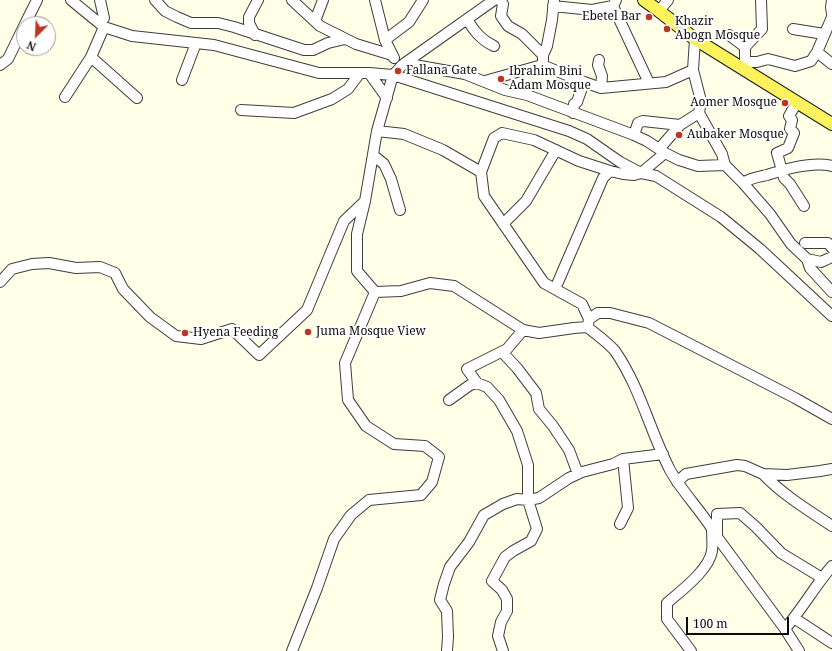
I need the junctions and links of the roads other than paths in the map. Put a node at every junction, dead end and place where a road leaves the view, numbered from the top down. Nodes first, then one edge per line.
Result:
1 (37, 0) edge
2 (71, 0) edge
3 (100, 0) edge
4 (154, 0) edge
5 (258, 0) edge
6 (292, 0) edge
7 (323, 0) edge
8 (375, 0) edge
9 (423, 0) edge
10 (494, 0) edge
11 (500, 0) edge
12 (644, 0) edge
13 (668, 0) edge
14 (761, 0) edge
15 (832, 0) edge
16 (553, 3) edge
17 (615, 3) edge
18 (659, 11) junction
19 (832, 14) edge
20 (29, 16) edge
21 (832, 17) edge
22 (467, 19) junction
23 (315, 21) junction
24 (104, 22) junction
25 (793, 29) dead end
26 (824, 34) junction
27 (255, 35) junction
28 (729, 35) dead end
29 (345, 39) junction
30 (695, 39) junction
31 (385, 40) junction
32 (16, 43) edge
33 (196, 43) junction
34 (494, 46) dead end
35 (745, 47) junction
36 (817, 52) junction
37 (392, 55) junction
38 (91, 57) junction
39 (543, 60) junction
40 (599, 60) dead end
41 (832, 64) edge
42 (0, 65) edge
43 (403, 65) junction
44 (693, 70) junction
45 (365, 73) junction
46 (393, 75) junction
47 (182, 80) dead end
48 (485, 81) junction
49 (584, 82) junction
50 (649, 83) junction
51 (601, 88) junction
52 (65, 97) dead end
53 (137, 98) dead end
54 (387, 98) junction
55 (797, 102) junction
56 (241, 110) dead end
57 (573, 112) junction
58 (699, 113) junction
59 (832, 124) edge
60 (680, 125) junction
61 (377, 131) junction
62 (634, 135) junction
63 (556, 150) junction
64 (662, 151) junction
65 (373, 155) junction
66 (725, 165) junction
67 (832, 166) edge
68 (782, 170) junction
69 (610, 171) junction
70 (481, 172) junction
71 (641, 173) junction
72 (743, 182) junction
73 (365, 201) junction
74 (804, 206) dead end
75 (400, 210) dead end
76 (504, 224) junction
77 (805, 243) dead end
78 (832, 248) edge
79 (832, 257) edge
80 (806, 259) junction
81 (0, 282) edge
82 (555, 289) junction
83 (375, 292) junction
84 (832, 292) edge
85 (832, 316) edge
86 (588, 323) junction
87 (523, 330) junction
88 (503, 352) junction
89 (478, 383) junction
90 (449, 400) dead end
91 (832, 419) edge
92 (663, 454) junction
93 (623, 459) junction
94 (832, 469) edge
95 (578, 474) junction
96 (763, 474) junction
97 (677, 482) junction
98 (528, 500) junction
99 (620, 524) dead end
100 (832, 526) edge
101 (712, 527) junction
102 (718, 537) junction
103 (832, 566) edge
104 (822, 578) junction
105 (794, 618) junction
106 (785, 629) junction
107 (832, 643) edge
108 (292, 651) edge
109 (447, 651) edge
110 (503, 651) edge
111 (691, 651) edge
112 (799, 651) edge

1 - 20 street
2 - 24 street
3 - 24 street
4 - 27 street
5 - 27 street
6 - 23 street
7 - 23 street
8 - 31 street
9 - 31 street
10 - 22 street
11 - 39 street
12 - 18 main road
13 - 18 street
14 - 35 street
15 - 19 street
16 - 17 street
16 - 39 street
17 - 50 street
18 - 30 main road
21 - 26 street
22 - 34 street
22 - 43 street
23 - 29 street
24 - 33 street
24 - 38 street
25 - 26 street
26 - 36 street
27 - 29 street
28 - 35 street
29 - 37 street
30 - 44 street
30 - 55 main road
31 - 37 street
32 - 42 street
33 - 45 street
33 - 47 street
35 - 36 street
36 - 41 street
37 - 43 street
38 - 52 street
38 - 53 street
39 - 48 street
39 - 49 street
40 - 51 street
43 - 46 street
43 - 48 street
44 - 50 street
44 - 58 street
45 - 46 street
45 - 54 street
45 - 56 street
46 - 54 street
46 - 71 street
48 - 57 street
49 - 51 street
49 - 57 street
50 - 51 street
54 - 61 street
55 - 59 main road
55 - 68 street
57 - 62 street
58 - 60 street
58 - 66 street
60 - 62 street
60 - 64 street
61 - 65 street
61 - 70 street
62 - 64 street
63 - 69 street
63 - 70 street
63 - 76 street
64 - 66 street
64 - 71 street
65 - 73 street
65 - 75 street
66 - 72 street
67 - 68 street
68 - 72 street
68 - 74 street
69 - 71 street
69 - 82 street
70 - 76 street
71 - 85 street
72 - 80 street
73 - 81 street
73 - 83 street
76 - 82 street
77 - 78 street
79 - 80 street
80 - 84 street
82 - 86 street
83 - 87 street
83 - 108 street
86 - 87 street
86 - 91 street
86 - 92 street
87 - 88 street
88 - 89 street
88 - 95 street
89 - 90 street
89 - 98 street
92 - 93 street
92 - 97 street
93 - 95 street
93 - 99 street
94 - 96 street
95 - 98 street
96 - 97 street
96 - 100 street
97 - 101 street
98 - 109 street
98 - 110 street
101 - 102 street
101 - 111 street
102 - 104 street
102 - 106 street
103 - 104 street
104 - 105 street
105 - 106 street
105 - 107 street
106 - 112 street

